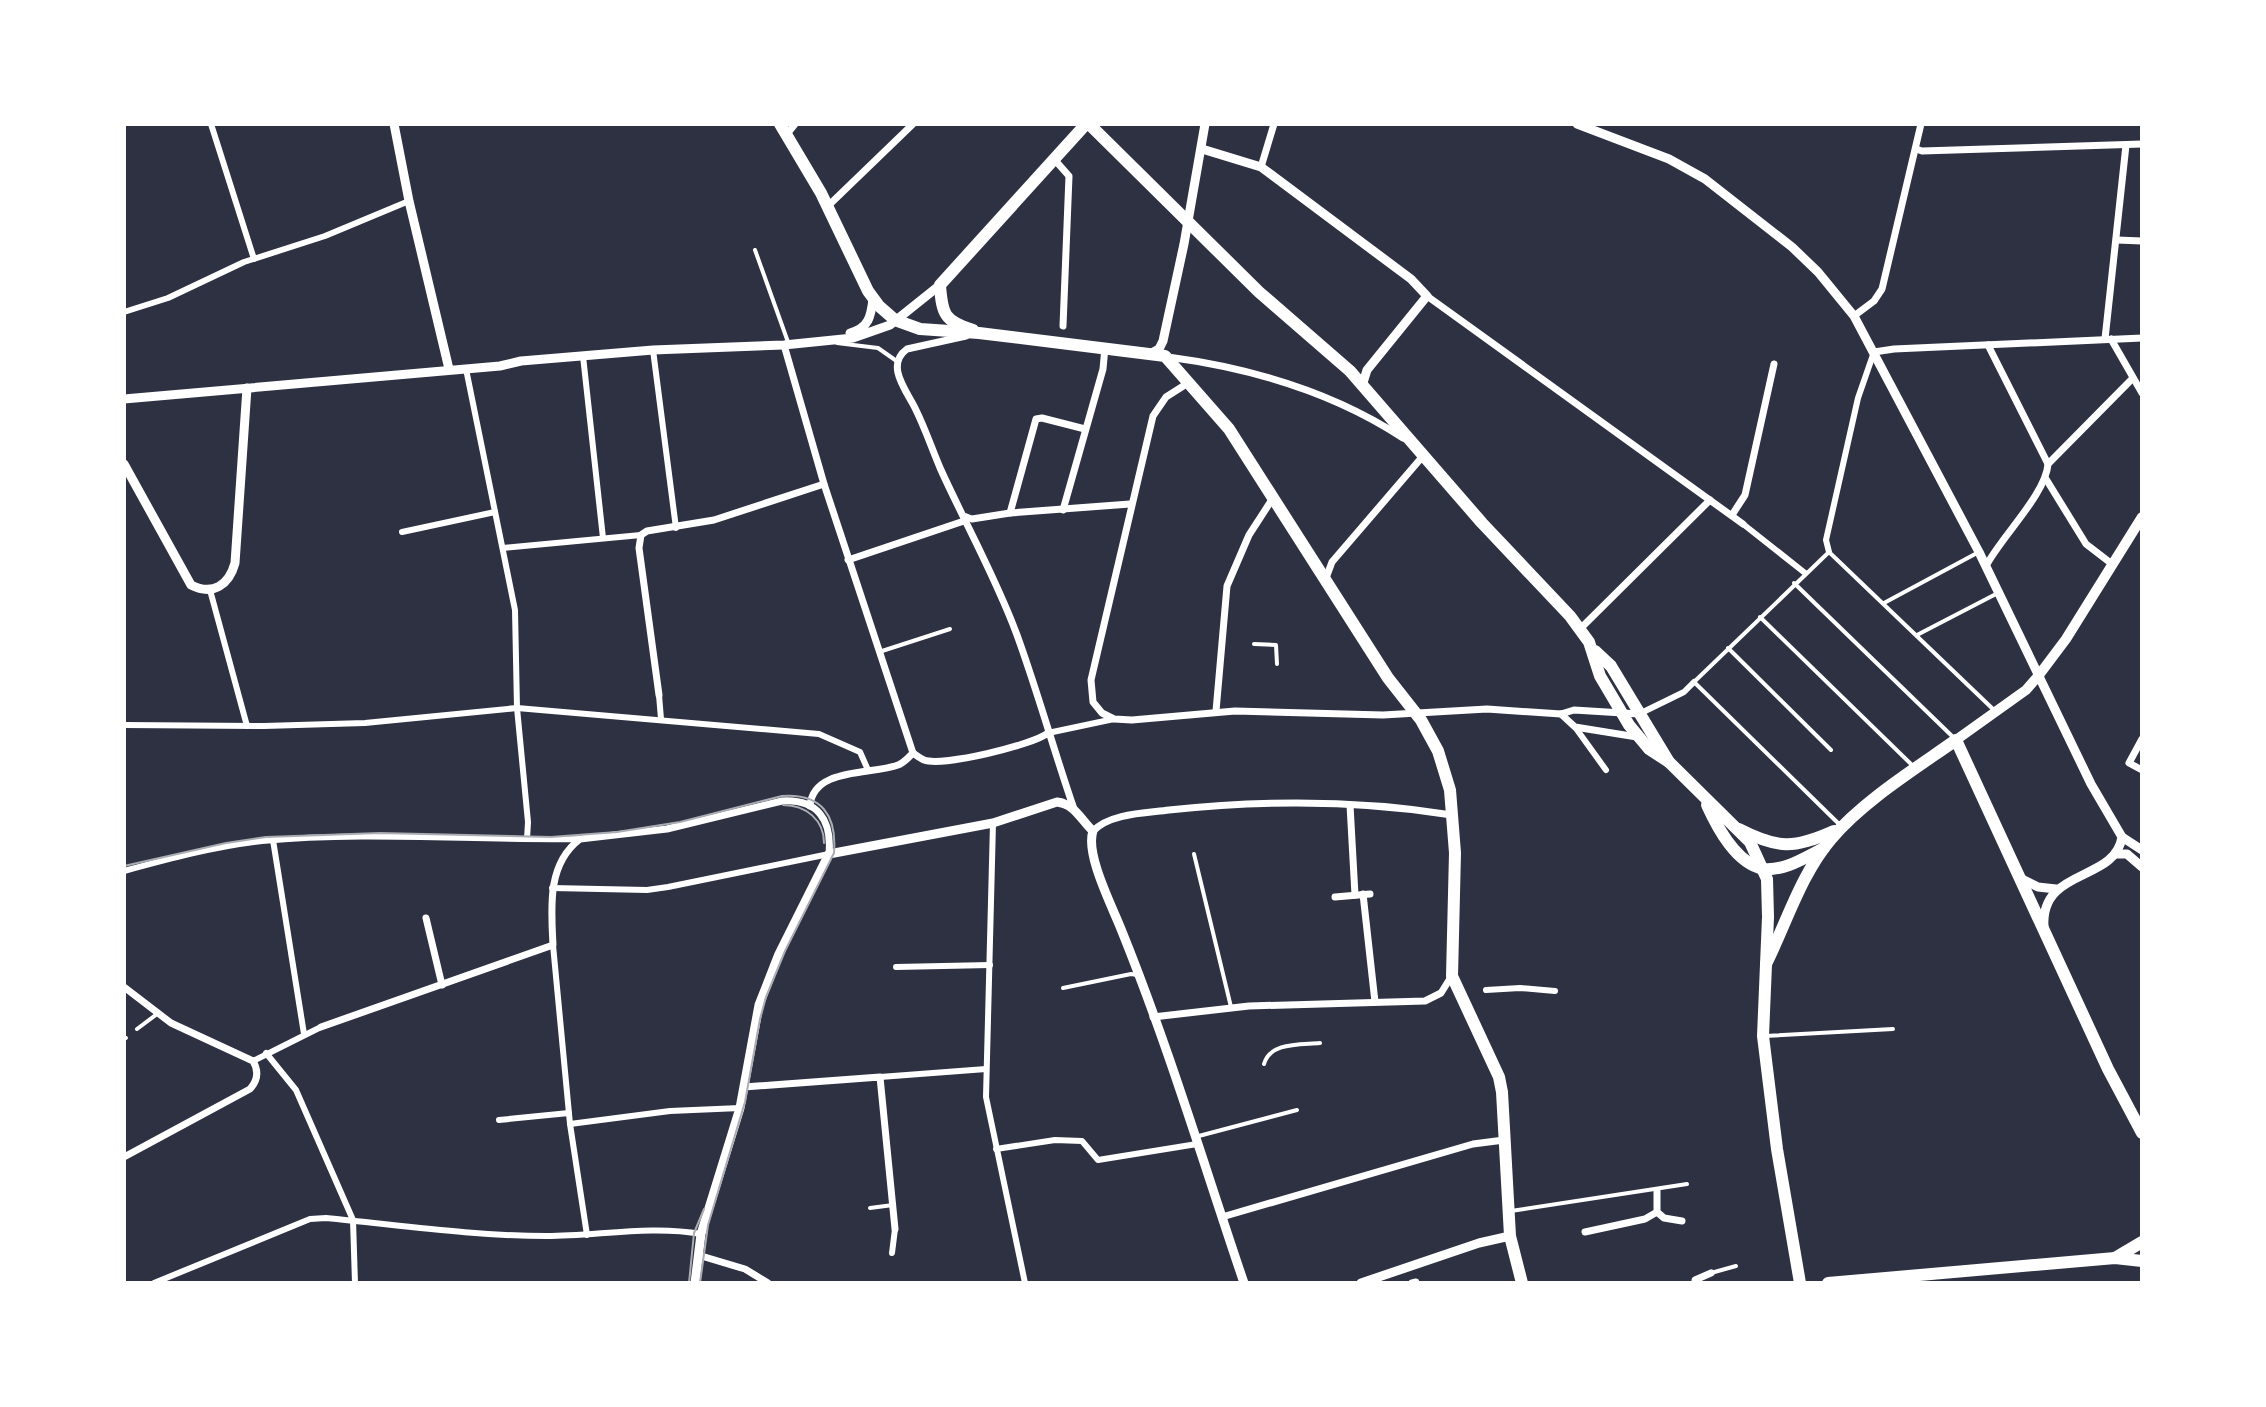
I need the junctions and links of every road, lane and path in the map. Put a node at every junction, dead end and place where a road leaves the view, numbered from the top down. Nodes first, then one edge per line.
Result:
1 (211, 124) edge
2 (394, 124) edge
3 (1088, 124) edge
4 (1205, 124) edge
5 (1274, 124) edge
6 (1577, 124) edge
7 (1921, 124) edge
8 (908, 126) edge
9 (787, 127) edge
10 (2142, 144) edge
11 (2126, 145) junction
12 (1202, 149) junction
13 (1916, 149) junction
14 (1054, 159) junction
15 (1261, 167) junction
16 (409, 201) junction
17 (828, 206) junction
18 (1187, 223) junction
19 (2117, 240) junction
20 (2142, 241) edge
21 (755, 250) dead end
22 (254, 259) junction
23 (940, 285) junction
24 (1427, 296) junction
25 (873, 299) junction
26 (124, 312) edge
27 (1854, 316) junction
28 (895, 320) junction
29 (1063, 326) dead end
30 (979, 333) junction
31 (2142, 338) edge
32 (2108, 339) junction
33 (824, 342) junction
34 (786, 344) junction
35 (1988, 345) junction
36 (1105, 347) junction
37 (653, 350) junction
38 (1874, 352) junction
39 (1147, 354) junction
40 (583, 356) junction
41 (1165, 356) junction
42 (898, 362) junction
43 (1774, 364) dead end
44 (465, 368) junction
45 (449, 369) junction
46 (2132, 379) junction
47 (1188, 383) junction
48 (1362, 386) junction
49 (247, 388) junction
50 (2142, 393) edge
51 (124, 399) edge
52 (1085, 429) junction
53 (1412, 444) junction
54 (1423, 456) junction
55 (124, 464) edge
56 (2048, 464) junction
57 (2046, 479) junction
58 (824, 484) junction
59 (1273, 498) junction
60 (1710, 500) junction
61 (1130, 504) junction
62 (1063, 510) junction
63 (495, 512) junction
64 (1010, 513) junction
65 (1732, 515) junction
66 (966, 517) junction
67 (2142, 517) edge
68 (1743, 524) joint
69 (676, 528) junction
70 (402, 532) dead end
71 (641, 535) junction
72 (603, 538) junction
73 (503, 548) junction
74 (1829, 552) junction
75 (1979, 552) junction
76 (848, 560) junction
77 (2112, 564) junction
78 (1986, 566) junction
79 (1805, 573) junction
80 (1326, 578) junction
81 (1794, 583) junction
82 (210, 590) junction
83 (1999, 593) junction
84 (1884, 603) junction
85 (1760, 617) junction
86 (950, 629) dead end
87 (1580, 629) junction
88 (1917, 635) junction
89 (1222, 643) junction
90 (1233, 643) dead end
91 (1254, 644) dead end
92 (1728, 648) junction
93 (1593, 649) junction
94 (879, 652) junction
95 (1277, 664) dead end
96 (2039, 675) junction
97 (1694, 682) junction
98 (659, 695) joint
99 (517, 708) junction
100 (1216, 711) junction
101 (1995, 711) junction
102 (1414, 712) junction
103 (1621, 712) junction
104 (1561, 714) junction
105 (1639, 714) junction
106 (661, 719) junction
107 (1114, 719) junction
108 (124, 725) edge
109 (247, 726) junction
110 (1575, 727) junction
111 (1048, 733) junction
112 (1637, 737) junction
113 (2142, 739) edge
114 (1956, 740) junction
115 (1831, 750) dead end
116 (913, 753) junction
117 (1669, 762) junction
118 (1915, 768) junction
119 (868, 770) junction
120 (1606, 770) dead end
121 (2142, 770) edge
122 (1704, 799) junction
123 (1350, 805) junction
124 (810, 806) junction
125 (1074, 809) junction
126 (1452, 815) junction
127 (993, 823) junction
128 (1842, 827) junction
129 (1739, 829) junction
130 (1093, 831) junction
131 (2122, 837) junction
132 (527, 839) junction
133 (580, 839) junction
134 (273, 840) junction
135 (1824, 848) junction
136 (2142, 850) edge
137 (829, 854) junction
138 (1194, 854) dead end
139 (2115, 854) junction
140 (2142, 867) edge
141 (1763, 869) junction
142 (124, 871) edge
143 (2021, 878) junction
144 (552, 888) junction
145 (2056, 889) junction
146 (1362, 895) junction
147 (1335, 897) dead end
148 (426, 918) dead end
149 (2045, 934) junction
150 (553, 945) junction
151 (990, 965) junction
152 (896, 967) dead end
153 (1764, 967) junction
154 (1140, 975) junction
155 (1452, 976) junction
156 (442, 985) junction
157 (124, 987) edge
158 (1063, 988) dead end
159 (1486, 990) dead end
160 (1555, 991) dead end
161 (1375, 1002) junction
162 (1232, 1008) junction
163 (157, 1014) junction
164 (1153, 1017) junction
165 (321, 1027) joint
166 (137, 1029) dead end
167 (1893, 1029) dead end
168 (304, 1034) junction
169 (1763, 1036) junction
170 (1320, 1043) dead end
171 (266, 1053) junction
172 (253, 1061) junction
173 (1264, 1064) dead end
174 (986, 1069) junction
175 (880, 1077) junction
176 (744, 1087) junction
177 (740, 1108) junction
178 (1297, 1110) dead end
179 (569, 1113) junction
180 (499, 1120) dead end
181 (570, 1124) junction
182 (2142, 1133) edge
183 (1196, 1140) junction
184 (1504, 1140) junction
185 (996, 1149) junction
186 (124, 1157) edge
187 (1687, 1184) dead end
188 (1657, 1191) junction
189 (893, 1205) junction
190 (870, 1208) dead end
191 (1508, 1211) junction
192 (1657, 1212) junction
193 (1222, 1217) junction
194 (353, 1220) junction
195 (1682, 1221) dead end
196 (895, 1229) joint
197 (1585, 1232) dead end
198 (701, 1234) junction
199 (587, 1235) junction
200 (1510, 1236) junction
201 (2139, 1245) edge
202 (892, 1253) dead end
203 (698, 1255) junction
204 (2115, 1258) junction
205 (2142, 1261) edge
206 (1736, 1266) dead end
207 (1711, 1273) joint
208 (1695, 1282) edge
209 (154, 1283) edge
210 (355, 1283) edge
211 (695, 1283) edge
212 (768, 1283) edge
213 (1025, 1283) edge
214 (1244, 1283) edge
215 (1361, 1283) edge
216 (1522, 1283) edge
217 (1682, 1283) edge
218 (1800, 1283) edge
219 (1828, 1283) edge

1 - 22 street
2 - 16 street
3 - 14 main road
3 - 18 main road
4 - 12 street
5 - 15 street
6 - 27 street
7 - 13 street
8 - 17 street
9 - 17 main road
10 - 11 street
11 - 13 street
11 - 19 street
12 - 15 street
12 - 18 street
13 - 27 street
14 - 23 main road
14 - 29 street
15 - 24 street
16 - 22 street
16 - 45 street
17 - 25 main road
18 - 39 street
18 - 48 main road
19 - 20 street
19 - 32 street
21 - 34 lane
22 - 26 street
23 - 28 street
23 - 30 main road
24 - 48 street
24 - 60 street
25 - 28 main road
25 - 33 street
27 - 38 street
28 - 30 main road
28 - 33 street
30 - 36 main road
30 - 42 street
31 - 32 street
32 - 35 street
32 - 46 street
33 - 34 street
33 - 42 lane
34 - 37 street
34 - 58 street
35 - 38 street
35 - 56 street
36 - 39 main road
36 - 52 street
37 - 40 street
37 - 69 street
38 - 74 street
38 - 75 street
39 - 41 main road
40 - 44 street
40 - 72 street
41 - 47 main road
41 - 53 street
42 - 66 street
43 - 65 street
44 - 45 street
44 - 63 street
45 - 49 street
46 - 50 street
46 - 56 street
47 - 59 main road
47 - 61 street
48 - 53 main road
49 - 51 street
49 - 82 street
52 - 62 street
52 - 64 street
53 - 54 main road
54 - 80 street
54 - 87 main road
55 - 82 street
56 - 57 street
57 - 77 street
57 - 78 street
58 - 69 street
58 - 76 street
59 - 80 main road
59 - 89 street
60 - 65 street
60 - 87 street
61 - 62 street
61 - 107 street
62 - 64 street
63 - 70 street
63 - 73 street
64 - 66 street
65 - 68 street
66 - 76 street
66 - 111 street
67 - 77 main road
68 - 79 street
69 - 71 street
71 - 72 street
71 - 98 street
72 - 73 street
73 - 99 street
74 - 79 lane
74 - 84 lane
75 - 78 street
75 - 84 lane
76 - 94 street
77 - 96 main road
78 - 83 street
79 - 81 lane
80 - 102 main road
81 - 85 lane
81 - 114 lane
82 - 109 street
83 - 88 lane
83 - 96 street
84 - 88 lane
85 - 92 lane
85 - 118 lane
86 - 94 lane
87 - 93 main road
88 - 101 lane
89 - 90 lane
89 - 100 street
91 - 95 lane
92 - 97 lane
92 - 115 lane
93 - 103 main road
93 - 105 main road
94 - 116 street
96 - 101 main road
96 - 131 street
97 - 105 street
97 - 128 lane
98 - 106 street
99 - 106 street
99 - 109 street
99 - 132 street
100 - 102 street
100 - 107 street
101 - 114 main road
102 - 104 street
102 - 126 main road
103 - 104 street
103 - 105 street
103 - 112 main road
104 - 110 street
105 - 117 main road
106 - 119 street
107 - 111 street
108 - 109 street
110 - 112 street
110 - 120 street
111 - 116 street
111 - 125 street
112 - 117 main road
113 - 121 street
114 - 118 main road
114 - 143 main road
116 - 119 street
117 - 122 main road
118 - 128 main road
119 - 124 street
122 - 129 main road
122 - 141 main road
123 - 126 street
123 - 130 street
123 - 146 street
124 - 133 street
124 - 137 street
125 - 127 street
125 - 130 street
126 - 155 main road
127 - 137 street
127 - 151 street
128 - 129 main road
128 - 135 main road
129 - 141 main road
130 - 154 street
131 - 136 street
131 - 139 street
132 - 133 street
132 - 134 street
133 - 144 street
134 - 142 street
134 - 168 street
135 - 141 main road
135 - 153 main road
137 - 144 street
137 - 176 street
138 - 162 lane
139 - 140 street
139 - 145 street
141 - 153 main road
143 - 145 street
143 - 149 main road
144 - 150 street
145 - 149 street
146 - 147 street
146 - 161 street
148 - 156 street
149 - 182 main road
150 - 156 street
150 - 179 street
151 - 152 street
151 - 174 street
153 - 169 main road
154 - 158 lane
154 - 164 street
155 - 161 street
155 - 184 main road
156 - 165 street
157 - 163 street
159 - 160 street
161 - 162 street
162 - 164 street
163 - 166 lane
163 - 172 street
164 - 183 street
165 - 168 street
167 - 169 lane
168 - 171 street
169 - 218 main road
170 - 173 lane
171 - 172 street
171 - 194 street
172 - 186 street
174 - 175 street
174 - 185 street
175 - 176 street
175 - 189 street
176 - 177 street
177 - 181 street
177 - 198 street
178 - 183 lane
179 - 180 street
179 - 181 street
181 - 199 street
183 - 185 street
183 - 193 street
184 - 191 main road
184 - 193 street
185 - 213 street
187 - 188 lane
188 - 191 lane
188 - 192 street
189 - 190 lane
189 - 196 street
191 - 200 main road
192 - 195 street
192 - 197 street
193 - 214 street
194 - 199 street
194 - 209 street
194 - 210 street
196 - 202 street
198 - 199 street
198 - 203 street
200 - 215 street
200 - 216 main road
201 - 204 main road
203 - 211 street
203 - 212 street
204 - 205 main road
204 - 219 main road
206 - 207 lane
207 - 208 street
208 - 217 street

